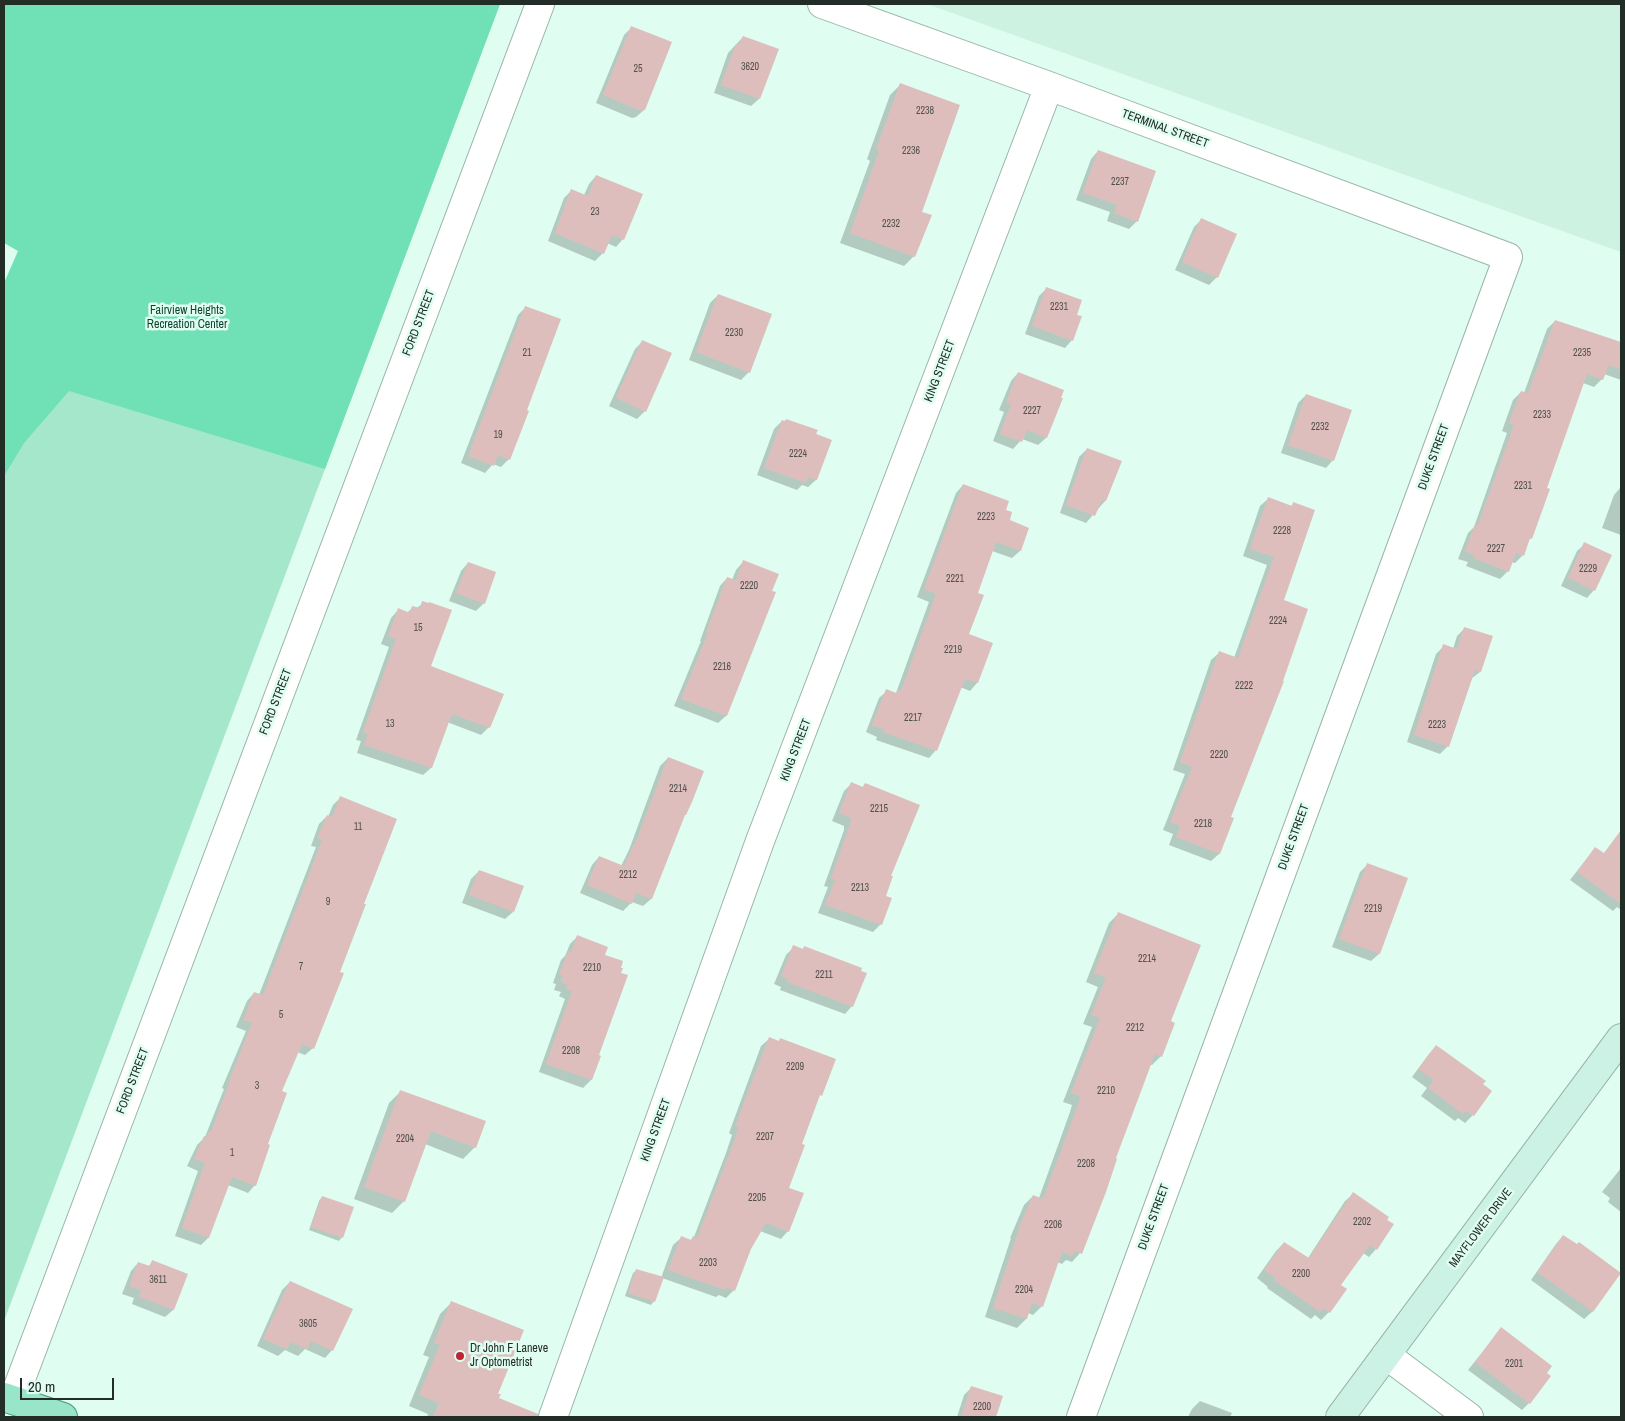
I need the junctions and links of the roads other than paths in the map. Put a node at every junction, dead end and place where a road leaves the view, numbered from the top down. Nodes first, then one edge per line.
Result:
1 (540, 4) edge
2 (822, 4) edge
3 (1049, 86) junction
4 (1508, 257) joint
5 (1621, 1038) edge
6 (1386, 1355) junction
7 (8, 1398) edge
8 (63, 1417) edge
9 (553, 1417) edge
10 (1081, 1417) edge
11 (1340, 1417) edge
12 (1469, 1417) edge

1 - 7 street, FORD STREET
2 - 3 street, TERMINAL STREET
3 - 4 street, TERMINAL STREET
3 - 9 street, KING STREET
4 - 10 street, DUKE STREET
5 - 6 street, MAYFLOWER DRIVE
6 - 11 street, MAYFLOWER DRIVE
6 - 12 street
7 - 8 main road

